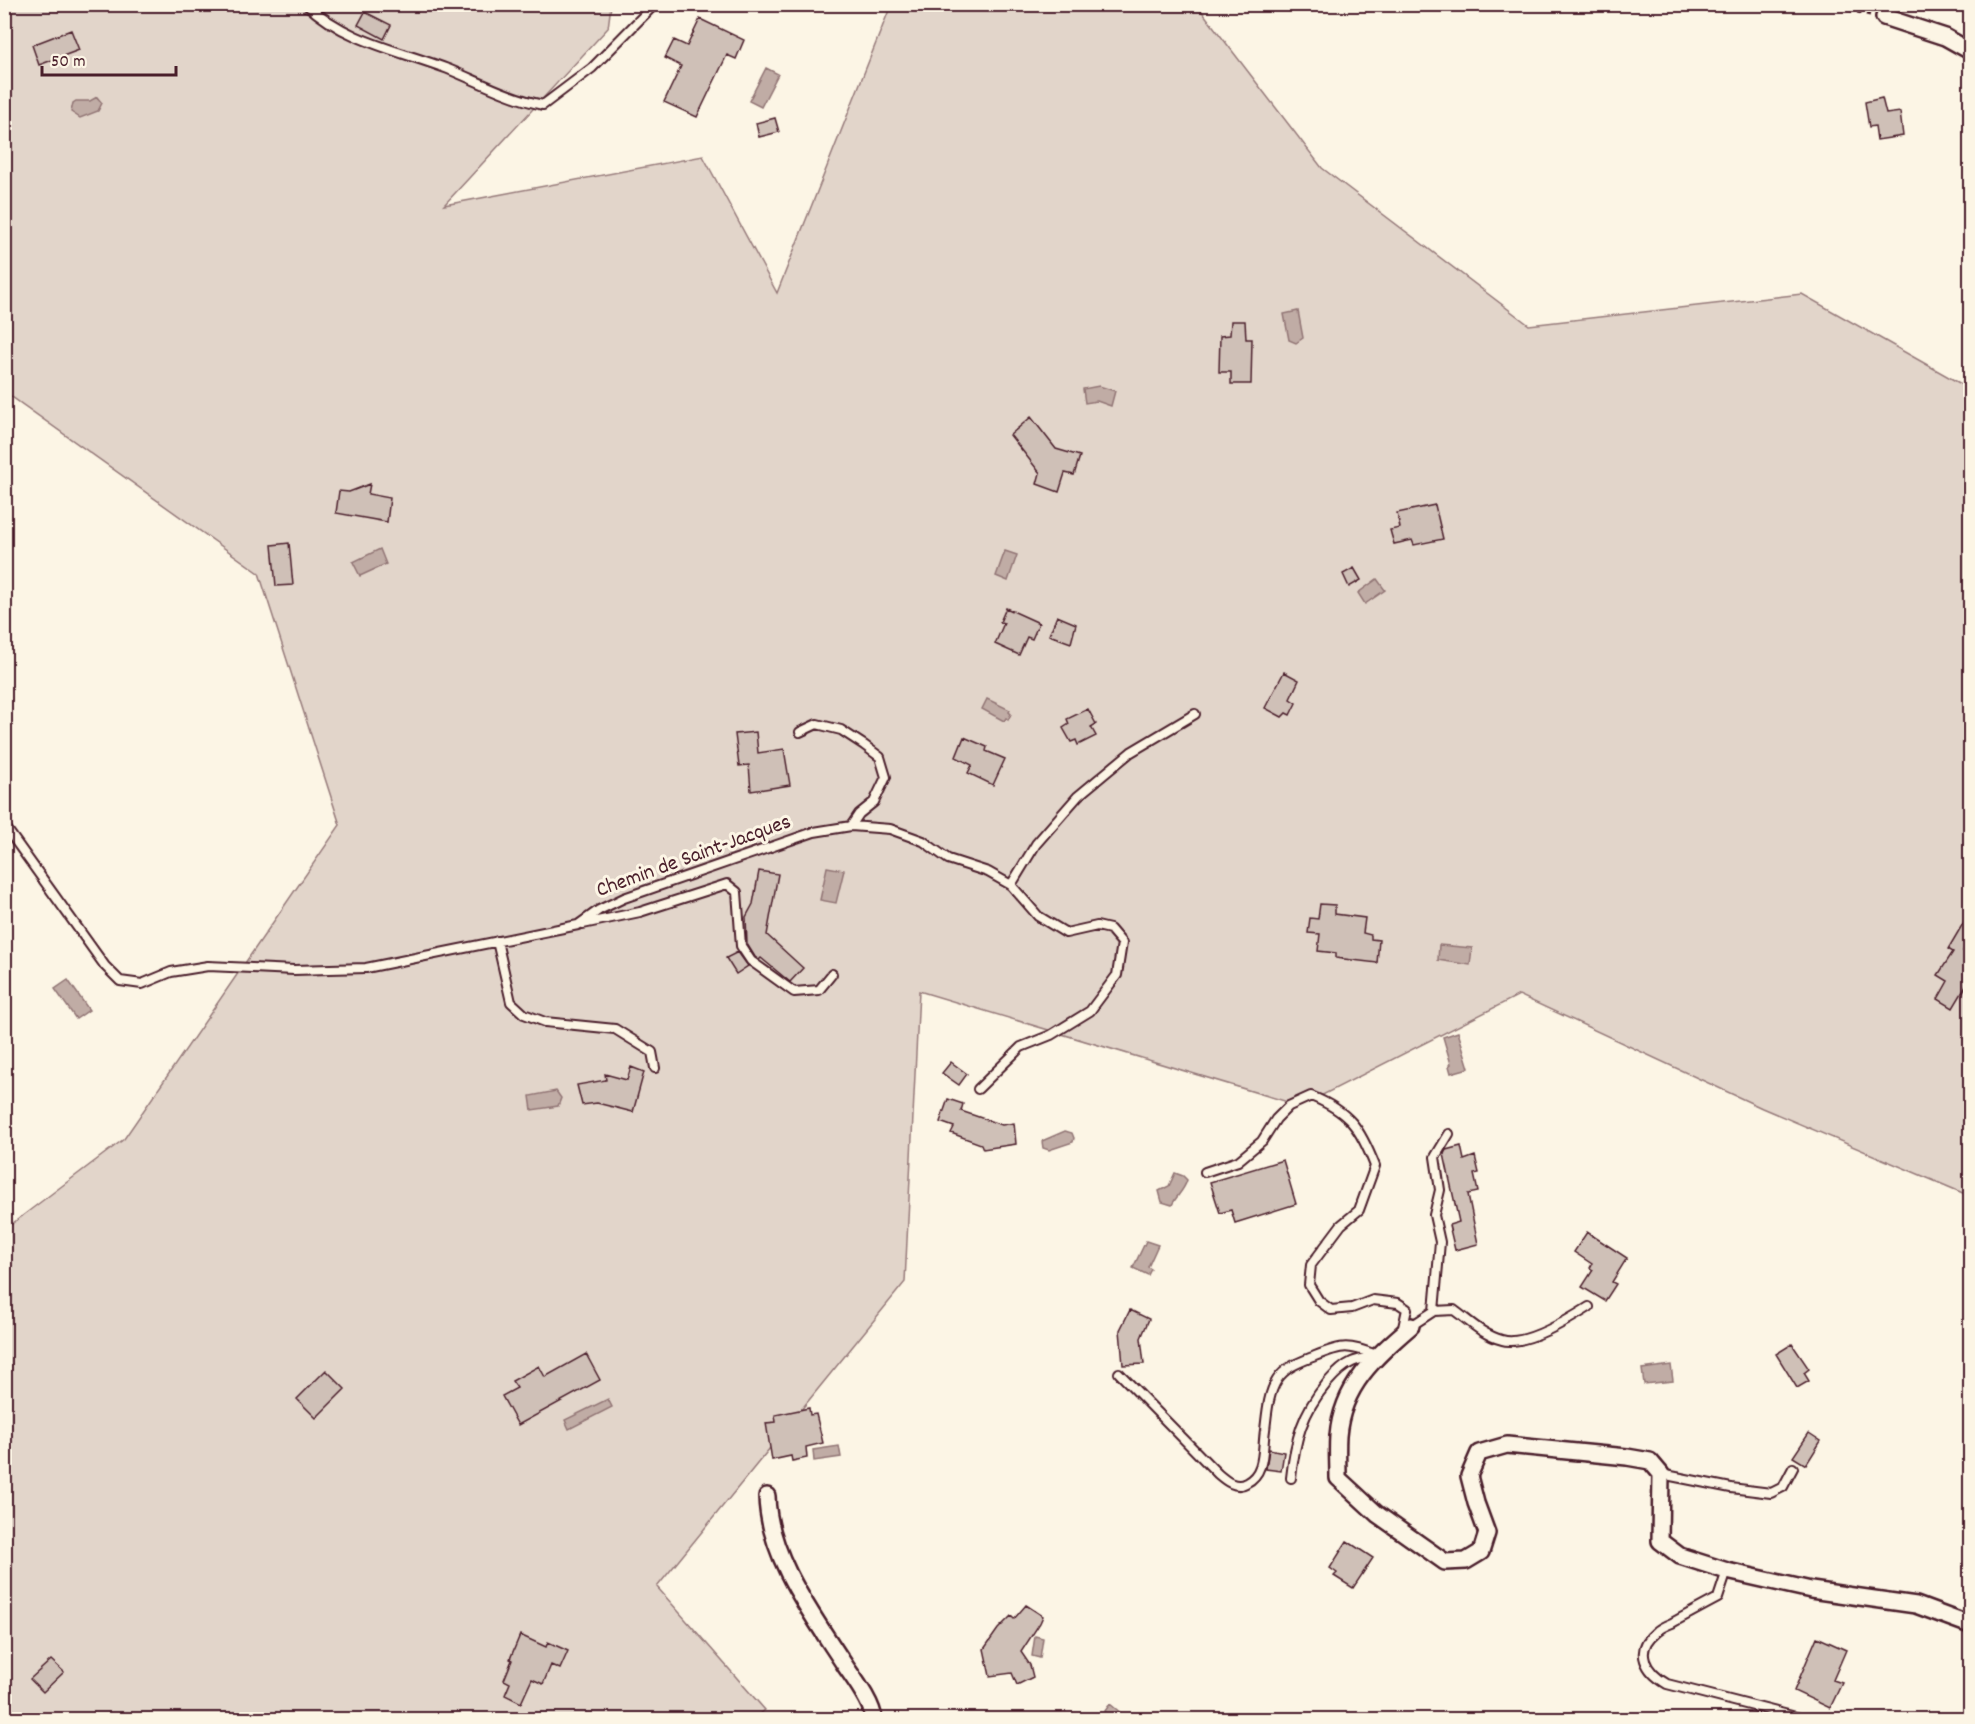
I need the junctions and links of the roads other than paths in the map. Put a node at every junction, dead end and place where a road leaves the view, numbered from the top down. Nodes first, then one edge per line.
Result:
1 (306, 4) edge
2 (655, 4) edge
3 (1884, 17) road end
4 (1971, 51) edge
5 (1194, 714) dead end
6 (800, 732) dead end
7 (4, 825) edge
8 (851, 826) junction
9 (1011, 885) junction
10 (578, 924) junction
11 (497, 941) junction
12 (832, 974) dead end
13 (654, 1068) dead end
14 (978, 1089) dead end
15 (1449, 1134) dead end
16 (1206, 1172) dead end
17 (1589, 1307) dead end
18 (1434, 1311) junction
19 (1406, 1330) junction
20 (1377, 1355) junction
21 (1119, 1373) dead end
22 (1793, 1468) dead end
23 (1661, 1474) junction
24 (1291, 1478) dead end
25 (767, 1496) dead end
26 (1727, 1571) junction
27 (1971, 1625) edge
28 (1800, 1718) dead end
29 (874, 1719) edge

1 - 2 lane
3 - 4 street
5 - 9 lane
6 - 8 lane
7 - 11 lane, Chemin de Saint-Jacques
8 - 9 lane, Chemin de Saint-Jacques
8 - 10 lane, Chemin de Saint-Jacques
9 - 14 lane, Chemin de Saint-Jacques
10 - 11 lane, Chemin de Saint-Jacques
10 - 12 lane
11 - 13 lane
15 - 18 lane
16 - 19 lane
17 - 18 lane
18 - 19 lane
19 - 20 street
20 - 21 lane
20 - 23 street
20 - 24 lane
22 - 23 lane
23 - 26 street
25 - 29 street
26 - 27 street
26 - 28 lane

